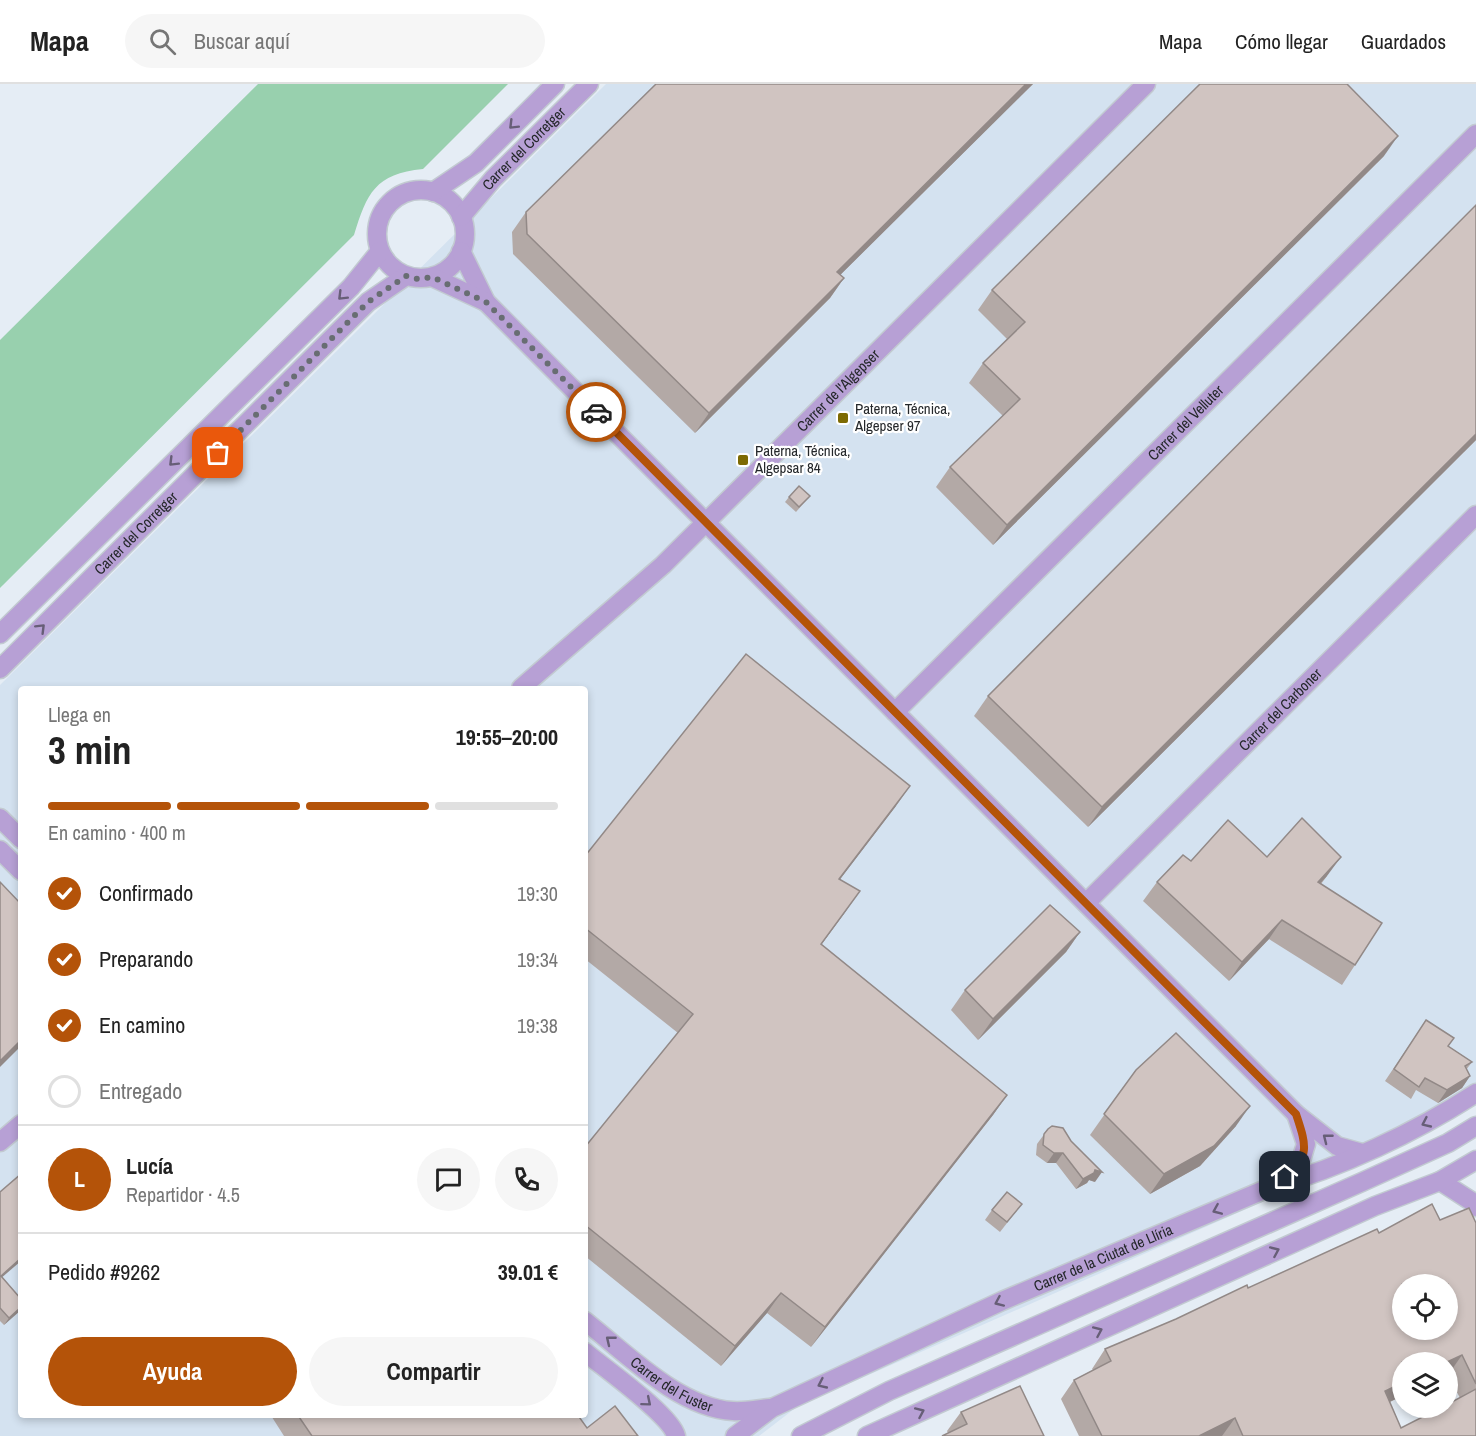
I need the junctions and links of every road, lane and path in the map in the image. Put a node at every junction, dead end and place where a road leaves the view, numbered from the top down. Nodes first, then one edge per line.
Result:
1 (555, 84) edge
2 (589, 84) edge
3 (1146, 84) edge
4 (1476, 134) edge
5 (433, 192) junction
6 (461, 217) junction
7 (380, 251) junction
8 (461, 251) junction
9 (406, 276) junction
10 (432, 277) junction
11 (486, 302) junction
12 (1476, 515) edge
13 (705, 522) junction
14 (0, 633) edge
15 (0, 669) edge
16 (523, 686) edge
17 (895, 711) junction
18 (0, 818) edge
19 (18, 836) edge
20 (0, 850) edge
21 (18, 868) edge
22 (1086, 903) junction
23 (1476, 1094) edge
24 (1296, 1114) junction
25 (1476, 1126) edge
26 (18, 1127) edge
27 (0, 1142) edge
28 (1362, 1153) junction
29 (1476, 1160) edge
30 (1440, 1181) junction
31 (1271, 1187) junction
32 (1476, 1207) edge
33 (588, 1323) edge
34 (588, 1354) edge
35 (772, 1408) junction
36 (675, 1436) edge
37 (735, 1436) edge
38 (801, 1436) edge
39 (867, 1436) edge

1 -> 5 street, Carrer del Corretger
2 - 6 street, Carrer del Corretger
3 - 13 street, Carrer de l'Algepser
4 - 17 street, Carrer del Velluter
5 - 6 street
5 - 7 street
6 - 8 street
7 - 9 street
7 -> 14 street, Carrer del Corretger
8 - 10 street
8 - 11 street
9 - 10 street
15 -> 9 street, Carrer del Corretger
10 - 11 street
11 - 13 street
12 - 22 street, Carrer del Carboner
13 - 16 street, Carrer de l'Algepser
13 - 17 street
17 - 22 street
18 - 19 street
20 - 21 street
22 - 24 street
23 -> 28 street, Carrer de la Ciutat de Llíria
28 -> 24 street
24 - 31 street
25 - 38 street
26 - 27 street
28 - 31 street, Carrer de la Ciutat de Llíria
29 - 30 street
30 - 32 street
39 -> 30 street
31 -> 35 street, Carrer de la Ciutat de Llíria
35 -> 33 street, Carrer del Fuster
34 -> 36 street, Carrer del Fuster
35 - 37 street, Carrer de la Ciutat de Llíria

